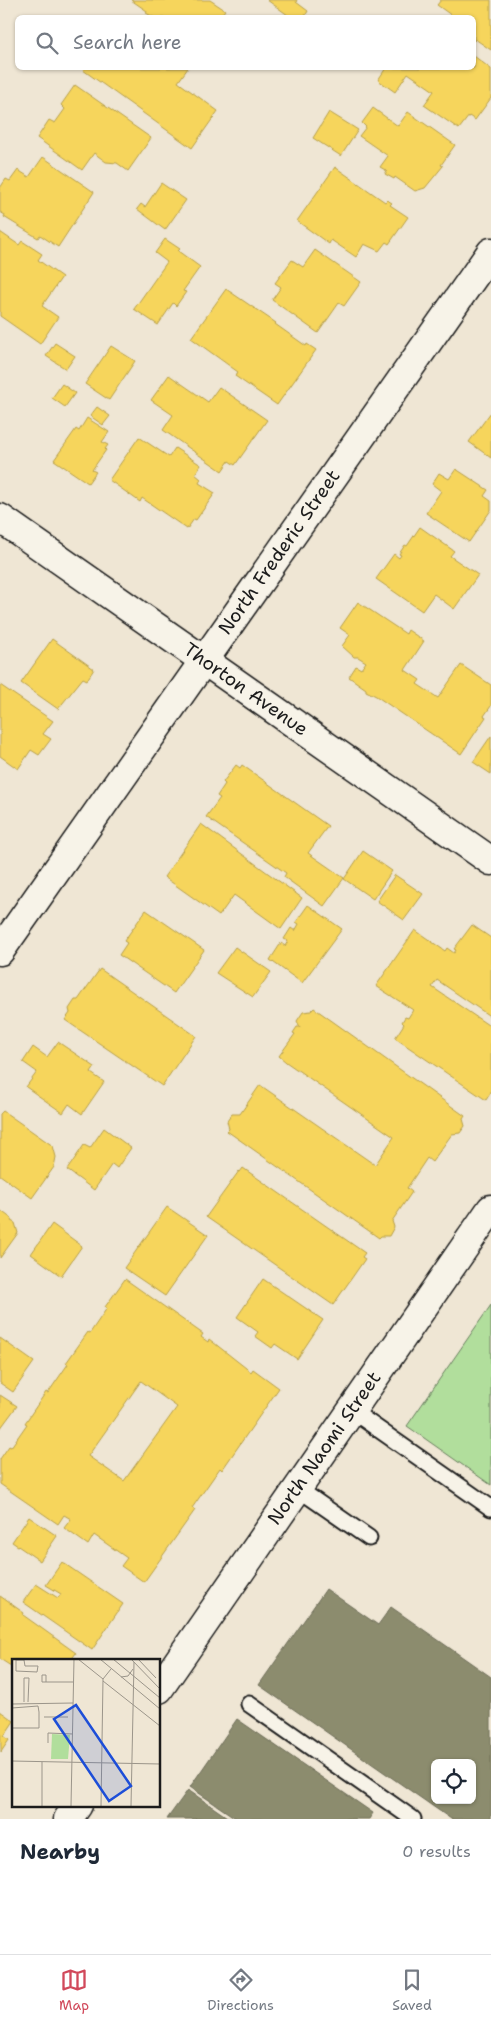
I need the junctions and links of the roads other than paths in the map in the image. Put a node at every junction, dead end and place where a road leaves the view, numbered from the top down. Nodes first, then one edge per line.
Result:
1 (491, 252) edge
2 (0, 518) edge
3 (204, 659) junction
4 (491, 862) edge
5 (0, 951) edge
6 (491, 1209) edge
7 (351, 1410) junction
8 (297, 1488) junction
9 (491, 1508) edge
10 (369, 1538) dead end
11 (160, 1688) edge
12 (249, 1704) dead end
13 (77, 1806) edge
14 (68, 1819) edge
15 (413, 1819) edge

1 - 3 street, North Frederic Street
2 - 3 street, Thorton Avenue
3 - 4 street, Thorton Avenue
3 - 5 street, North Frederic Street
6 - 7 street, North Naomi Street
7 - 8 street, North Naomi Street
7 - 9 lane
8 - 10 lane
8 - 11 street, North Naomi Street
12 - 15 lane
13 - 14 street

